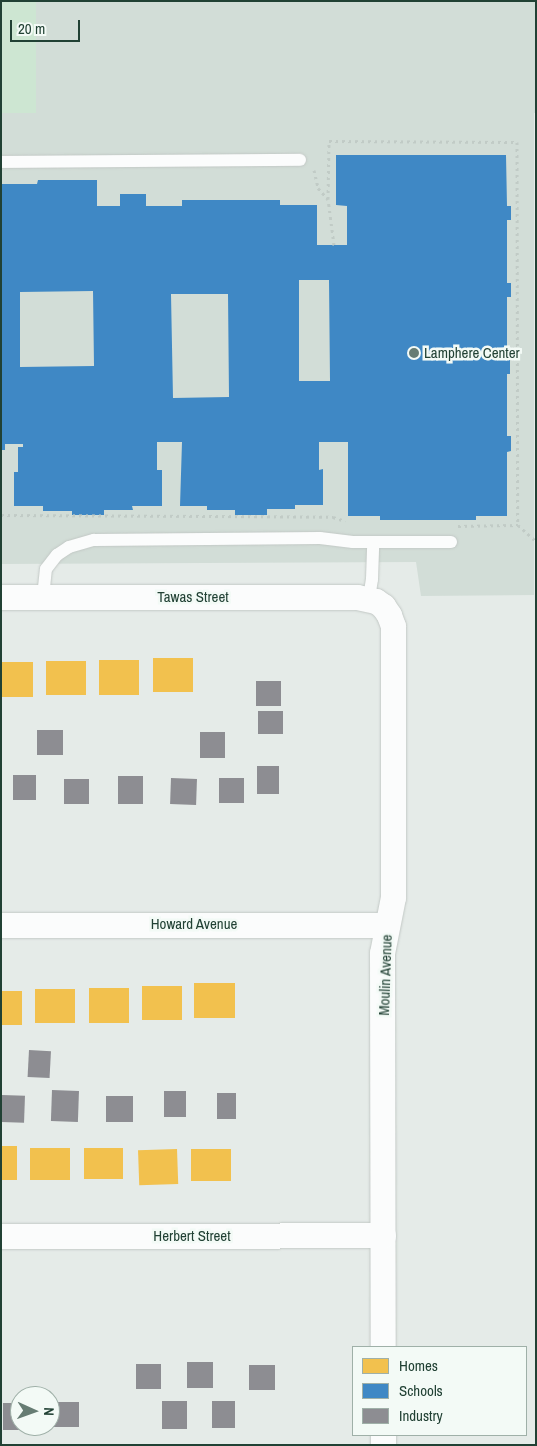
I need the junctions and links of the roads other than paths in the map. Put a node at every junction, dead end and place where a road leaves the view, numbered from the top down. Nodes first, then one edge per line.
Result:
1 (300, 160) dead end
2 (1, 162) edge
3 (373, 542) junction
4 (451, 542) dead end
5 (1, 597) edge
6 (43, 597) junction
7 (376, 602) junction
8 (1, 924) edge
9 (387, 925) junction
10 (383, 1235) junction
11 (1, 1236) edge
12 (383, 1346) edge

1 - 2 lane
3 - 4 lane
3 - 6 lane
3 - 7 lane
5 - 6 street, Tawas Street
6 - 7 street, Tawas Street
7 - 9 street, Moulin Avenue
8 - 9 street, Howard Avenue
9 - 10 street, Moulin Avenue
10 - 11 street, Herbert Street
10 - 12 street, Moulin Avenue

